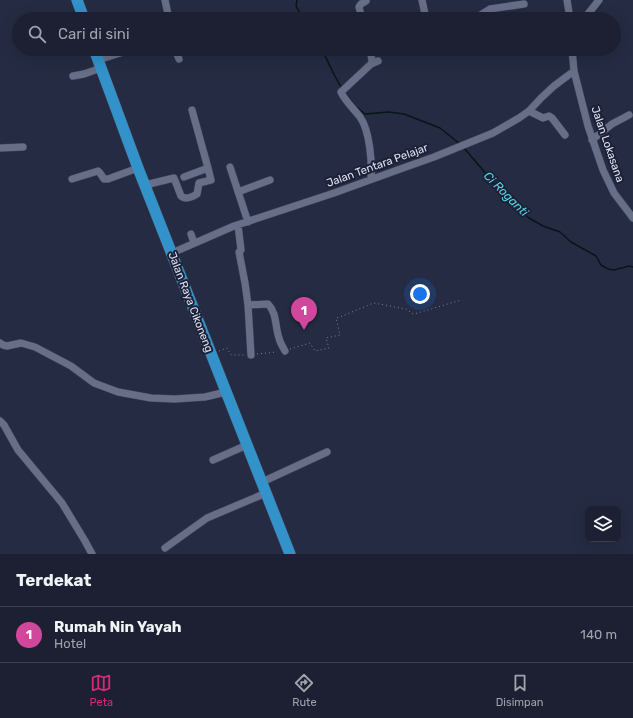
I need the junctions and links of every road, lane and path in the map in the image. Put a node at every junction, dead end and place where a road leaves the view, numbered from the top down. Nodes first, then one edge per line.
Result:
1 (77, 0) edge
2 (165, 0) edge
3 (422, 0) edge
4 (568, 0) edge
5 (600, 0) edge
6 (366, 1) edge
7 (524, 4) dead end
8 (81, 12) edge
9 (168, 12) edge
10 (360, 12) edge
11 (425, 12) edge
12 (485, 12) edge
13 (569, 12) edge
14 (590, 12) edge
15 (97, 56) edge
16 (118, 56) edge
17 (178, 56) edge
18 (371, 56) edge
19 (573, 56) edge
20 (179, 59) dead end
21 (378, 61) dead end
22 (100, 64) junction
23 (371, 64) junction
24 (574, 71) junction
25 (73, 76) dead end
26 (192, 110) dead end
27 (529, 111) junction
28 (629, 115) dead end
29 (565, 134) dead end
30 (592, 140) junction
31 (23, 147) dead end
32 (0, 148) edge
33 (230, 167) dead end
34 (138, 168) junction
35 (208, 168) junction
36 (184, 177) dead end
37 (72, 179) dead end
38 (371, 179) junction
39 (270, 180) dead end
40 (145, 185) junction
41 (238, 192) junction
42 (633, 218) edge
43 (248, 222) junction
44 (238, 225) junction
45 (191, 234) dead end
46 (194, 243) junction
47 (172, 253) junction
48 (461, 300) dead end
49 (248, 305) junction
50 (0, 343) edge
51 (285, 351) junction
52 (211, 353) junction
53 (251, 355) junction
54 (226, 392) junction
55 (0, 421) edge
56 (247, 445) junction
57 (327, 452) dead end
58 (213, 460) dead end
59 (262, 482) junction
60 (266, 493) junction
61 (165, 548) dead end
62 (92, 554) edge
63 (290, 554) edge

1 - 8 highway
2 - 9 street
3 - 11 street
4 - 13 street
5 - 14 street
6 - 10 street
7 - 12 street
15 - 22 highway, Jalan Raya Cikoneng
16 - 22 street
17 - 20 street
18 - 23 street
19 - 24 street, Jalan Lokasana
21 - 23 street
22 - 25 street
22 - 34 highway, Jalan Raya Cikoneng
23 - 38 street
24 - 27 street, Jalan Tentara Pelajar
24 - 30 street, Jalan Lokasana
26 - 35 street
27 - 29 street
27 - 38 street, Jalan Tentara Pelajar
28 - 30 street
30 - 42 street, Jalan Lokasana
31 - 32 street
33 - 41 street
34 - 37 street
34 - 40 highway, Jalan Raya Cikoneng
35 - 36 street
35 - 40 street
38 - 43 street, Jalan Tentara Pelajar
39 - 41 street
40 - 47 highway, Jalan Raya Cikoneng
41 - 43 street
43 - 44 street, Jalan Tentara Pelajar
44 - 46 street, Jalan Tentara Pelajar
44 - 49 street
45 - 46 street
46 - 47 street, Jalan Tentara Pelajar
47 - 52 highway, Jalan Raya Cikoneng
48 - 51 path
49 - 51 street
49 - 53 street
50 - 54 street
51 - 53 path
52 - 53 path
52 - 54 highway, Jalan Raya Cikoneng
54 - 56 highway, Jalan Raya Cikoneng
55 - 62 street
56 - 58 street
56 - 59 highway, Jalan Raya Cikoneng
57 - 59 street
59 - 60 highway, Jalan Raya Cikoneng
60 - 61 street
60 - 63 highway, Jalan Raya Cikoneng

